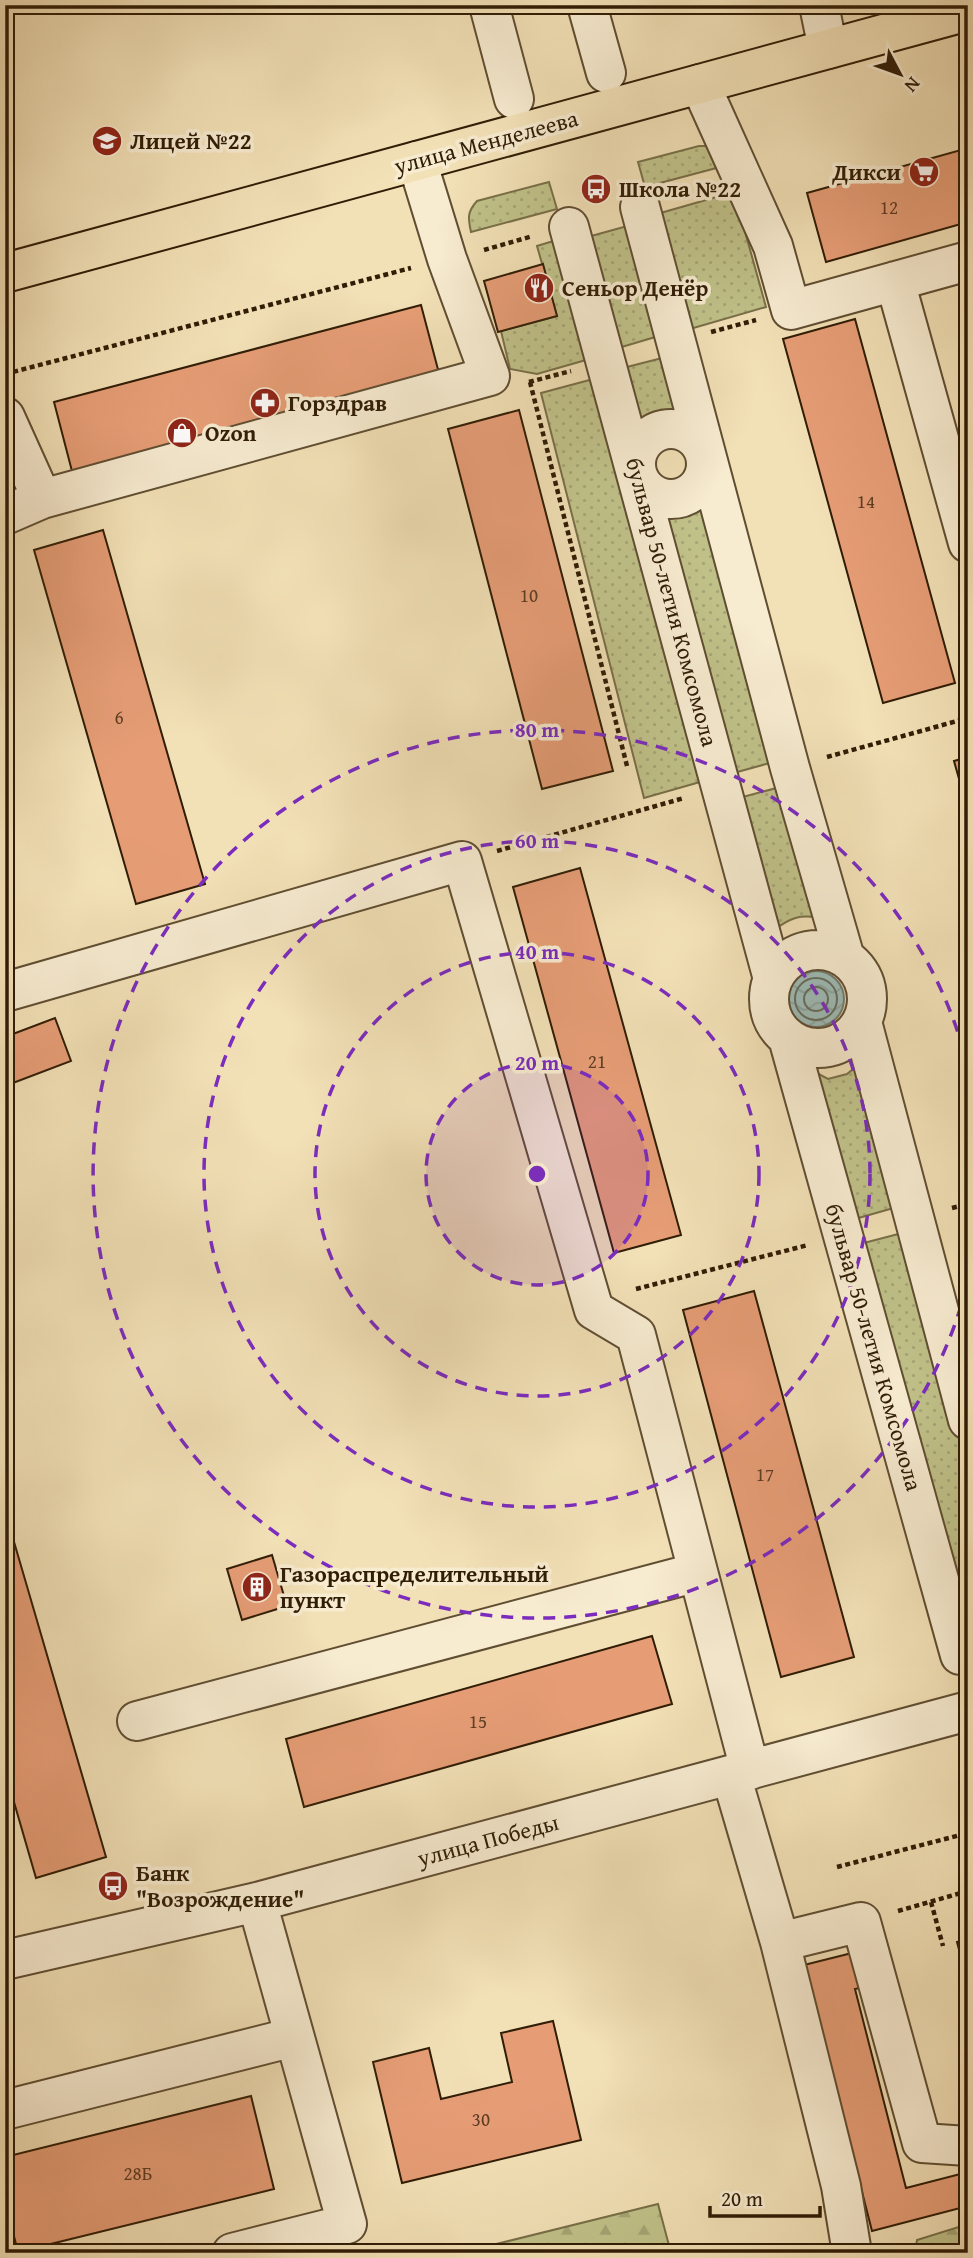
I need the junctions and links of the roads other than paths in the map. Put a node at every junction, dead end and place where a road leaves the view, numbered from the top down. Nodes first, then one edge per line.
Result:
1 (489, 5) edge
2 (587, 5) edge
3 (819, 5) edge
4 (968, 11) edge
5 (828, 49) junction
6 (606, 73) dead end
7 (700, 84) junction
8 (514, 99) dead end
9 (417, 161) junction
10 (640, 207) dead end
11 (569, 227) road end
12 (968, 261) edge
13 (5, 273) edge
14 (895, 281) junction
15 (5, 417) edge
16 (706, 458) junction
17 (638, 475) junction
18 (42, 499) junction
19 (5, 514) edge
20 (968, 543) edge
21 (845, 958) junction
22 (773, 979) junction
23 (5, 992) edge
24 (862, 1021) junction
25 (788, 1038) junction
26 (968, 1420) edge
27 (698, 1573) junction
28 (960, 1655) dead end
29 (968, 1711) edge
30 (137, 1721) dead end
31 (741, 1772) junction
32 (257, 1902) junction
33 (780, 1942) junction
34 (5, 1960) edge
35 (294, 2037) junction
36 (5, 2110) edge
37 (968, 2146) edge
38 (232, 2253) edge
39 (852, 2253) edge

1 - 8 street
2 - 6 street
3 - 5 street
4 - 5 main road, улица Менделеева
5 - 7 main road, улица Менделеева
7 - 9 main road, улица Менделеева
7 - 14 street
9 - 13 main road, улица Менделеева
9 - 18 street
10 - 16 street
11 - 17 street, бульвар 50-летия Комсомола
12 - 14 street
14 - 20 street
15 - 18 street
16 - 17 street
16 - 17 street
16 - 21 street
17 - 22 street, бульвар 50-летия Комсомола
18 - 19 street
21 - 22 street
21 - 24 street
22 - 25 street, бульвар 50-летия Комсомола
23 - 27 street
24 - 25 street
24 - 26 street
25 - 28 street, бульвар 50-летия Комсомола
27 - 30 street
27 - 31 street
29 - 31 street, улица Победы
31 - 32 street, улица Победы
31 - 33 street
32 - 34 street, улица Победы
32 - 35 street
33 - 37 street
33 - 39 street
35 - 36 street
35 - 38 street

